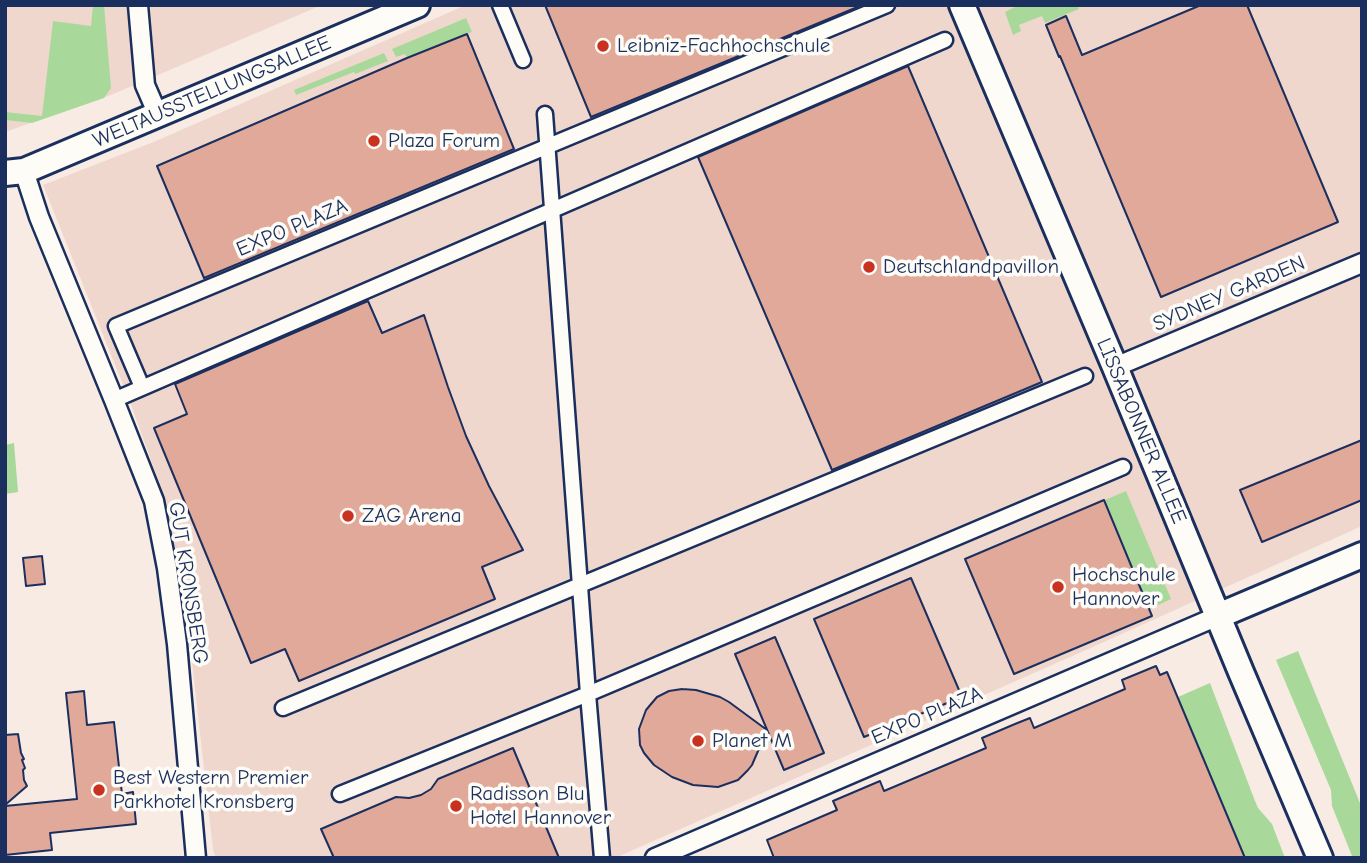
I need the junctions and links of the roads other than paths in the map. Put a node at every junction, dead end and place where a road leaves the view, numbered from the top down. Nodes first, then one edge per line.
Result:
1 (138, 5) edge
2 (417, 5) edge
3 (500, 5) edge
4 (887, 5) edge
5 (963, 6) edge
6 (945, 40) dead end
7 (523, 60) dead end
8 (545, 114) dead end
9 (158, 115) junction
10 (547, 146) junction
11 (14, 172) edge
12 (552, 210) junction
13 (1362, 263) edge
14 (1115, 367) junction
15 (1085, 376) dead end
16 (142, 387) junction
17 (114, 400) junction
18 (1123, 467) dead end
19 (1362, 555) edge
20 (580, 585) junction
21 (1218, 616) junction
22 (588, 694) junction
23 (283, 708) dead end
24 (340, 794) dead end
25 (196, 858) edge
26 (602, 858) edge
27 (655, 858) edge
28 (1320, 858) edge

1 - 9 street
2 - 9 main road, WELTAUSSTELLUNGSALLEE
3 - 7 street
4 - 10 street, EXPO PLAZA
5 - 14 main road, LISSABONNER ALLEE
6 - 12 street
8 - 10 street
9 - 11 main road, WELTAUSSTELLUNGSALLEE
10 - 12 street
10 - 16 street, EXPO PLAZA
11 - 17 street, GUT KRONSBERG
12 - 16 street
12 - 20 street
13 - 14 street, SYDNEY GARDEN
14 - 21 main road, LISSABONNER ALLEE
15 - 20 street
16 - 17 street
17 - 25 street, GUT KRONSBERG
18 - 22 street
19 - 21 main road
20 - 22 street
20 - 23 street
21 - 27 street, EXPO PLAZA
21 - 28 main road, LISSABONNER ALLEE
22 - 24 street
22 - 26 street

